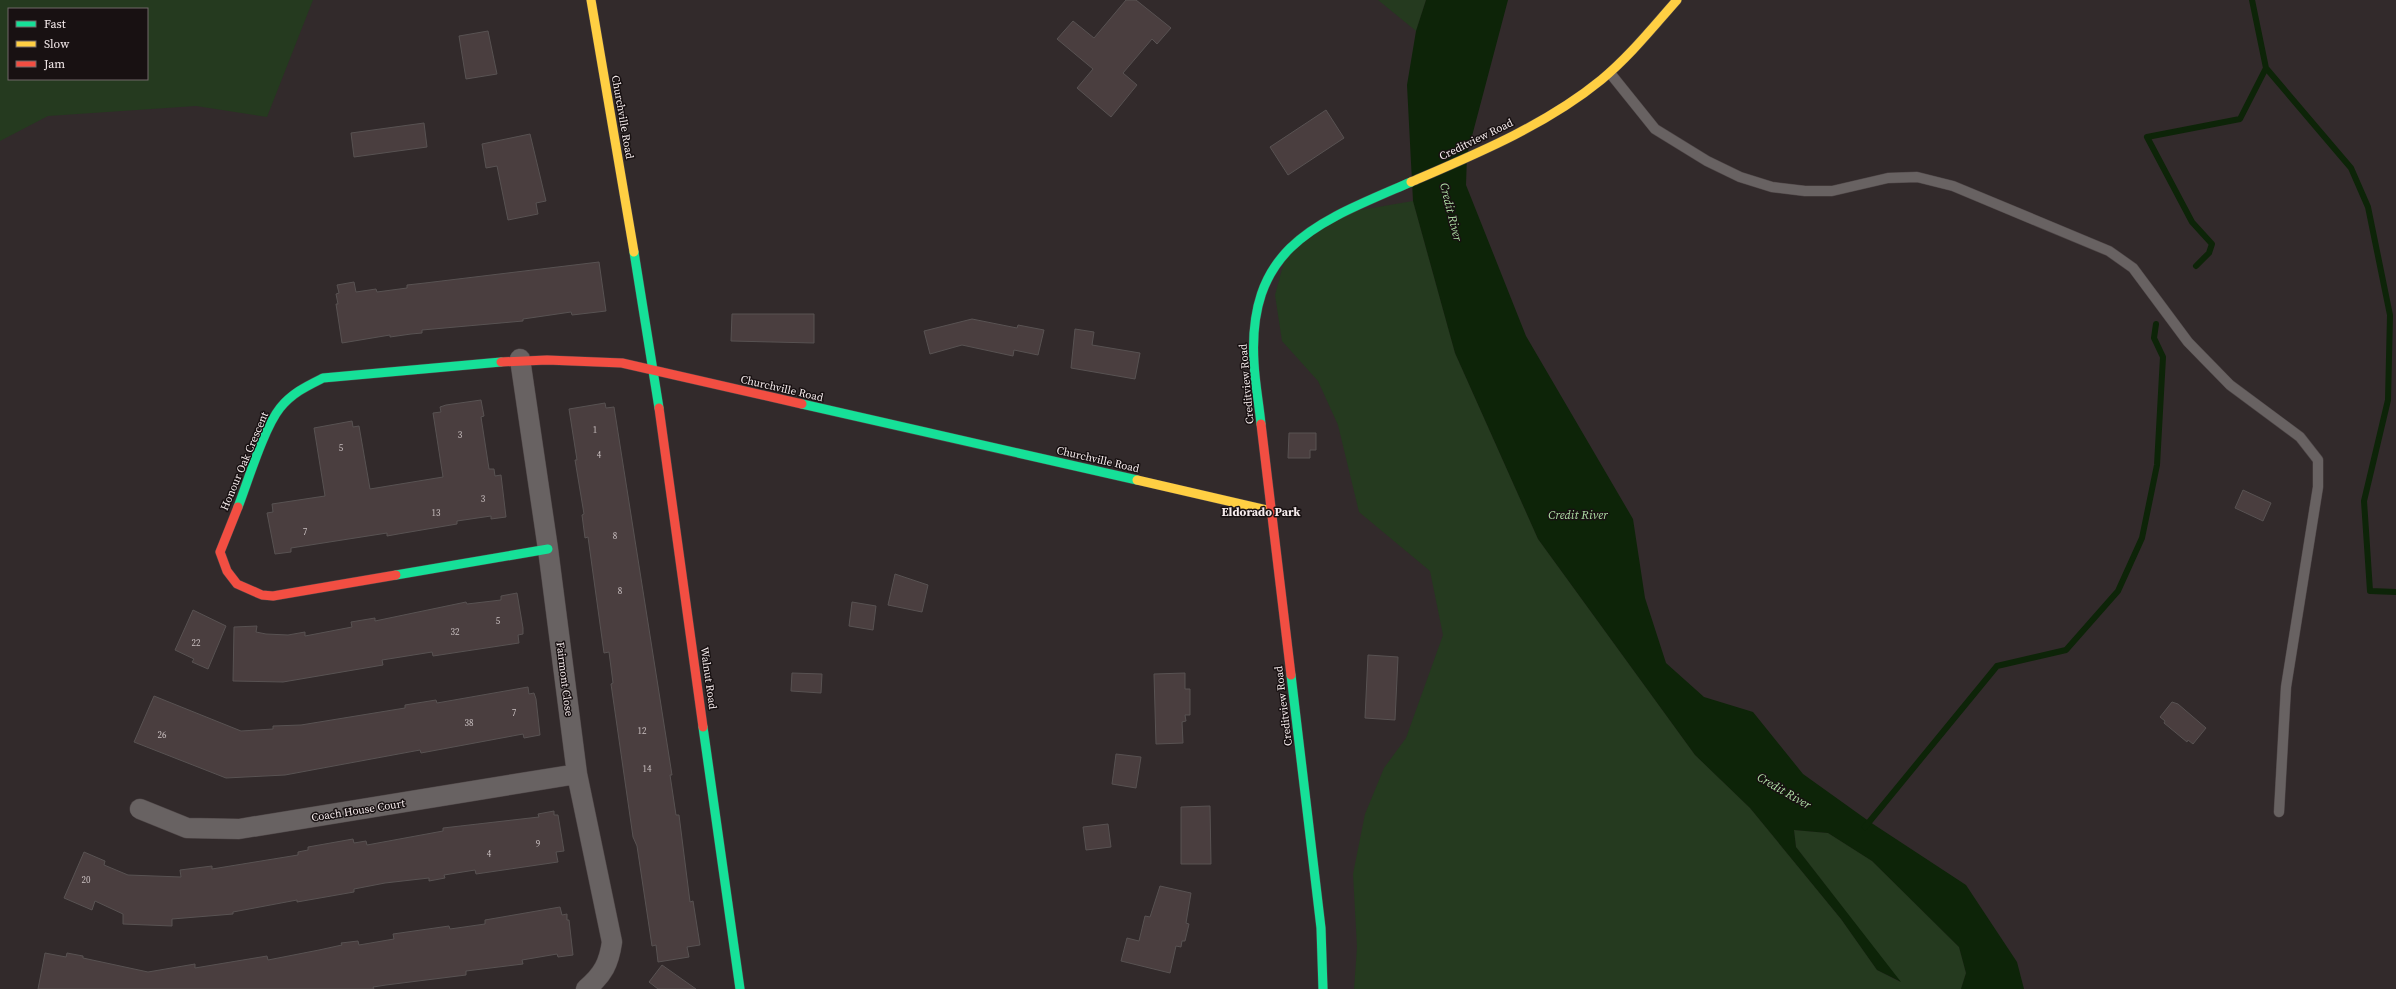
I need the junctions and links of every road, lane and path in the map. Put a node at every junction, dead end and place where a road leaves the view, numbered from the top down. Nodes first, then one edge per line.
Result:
1 (591, 0) edge
2 (1677, 0) edge
3 (1610, 73) junction
4 (520, 359) junction
5 (654, 371) junction
6 (1271, 511) junction
7 (548, 550) junction
8 (577, 774) junction
9 (140, 808) dead end
10 (2279, 812) dead end
11 (586, 989) edge
12 (740, 989) edge
13 (1323, 989) edge

1 - 5 street, Churchville Road
2 - 3 street, Creditview Road
3 - 6 street, Creditview Road
3 - 10 lane
4 - 5 street, Honour Oak Crescent
4 - 7 street, Fairmont Close
4 - 7 street, Honour Oak Crescent
5 - 6 street, Churchville Road
5 - 12 street, Walnut Road
6 - 13 street, Creditview Road
7 - 8 street, Fairmont Close
8 - 9 street, Coach House Court
8 - 11 street, Fairmont Close

